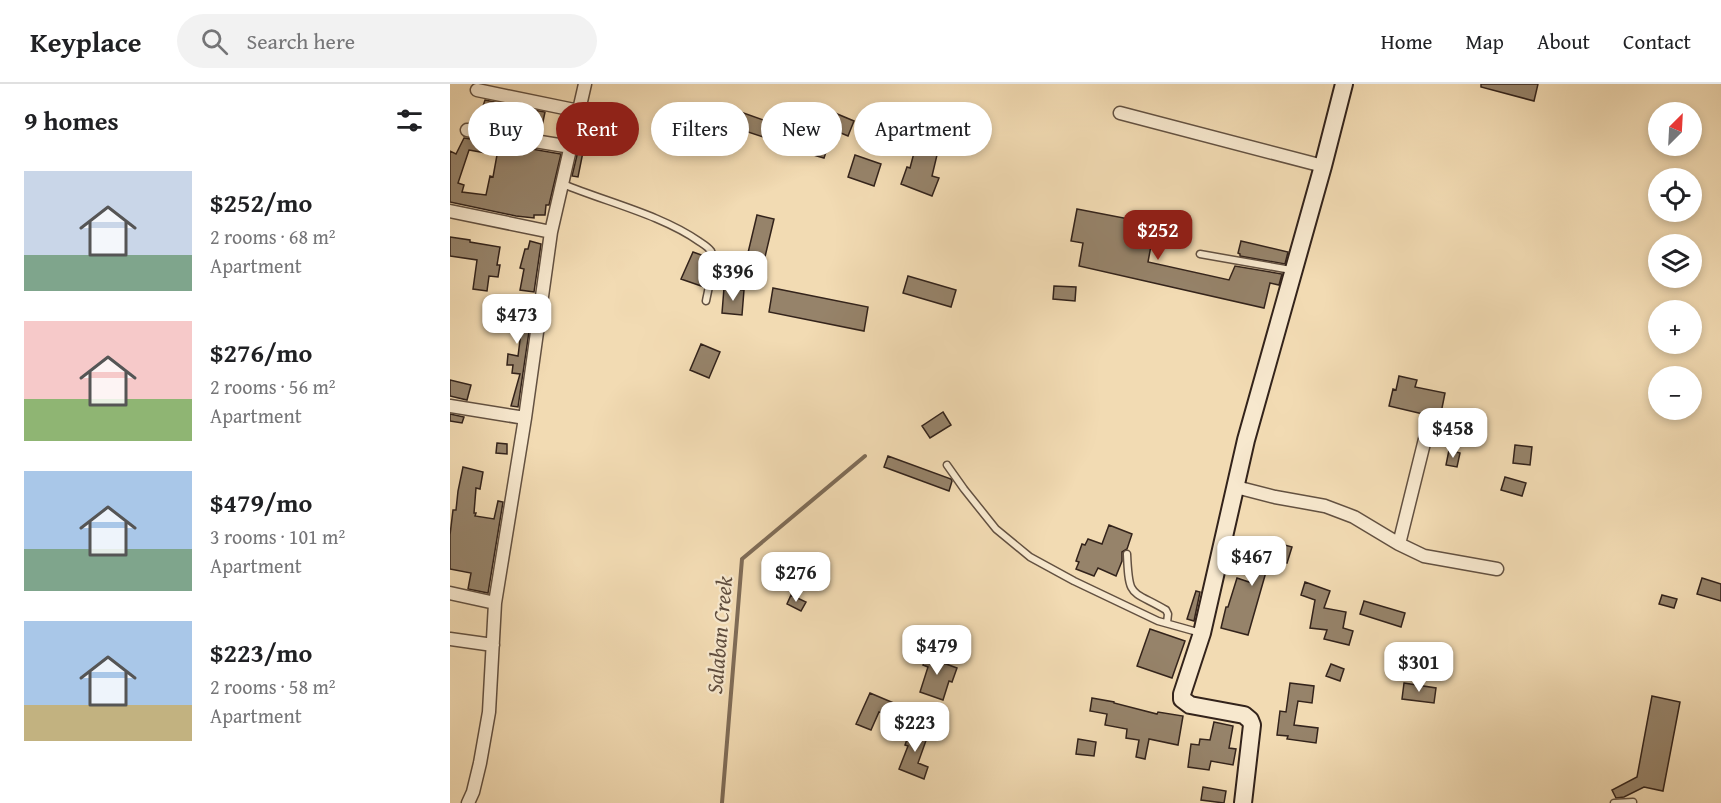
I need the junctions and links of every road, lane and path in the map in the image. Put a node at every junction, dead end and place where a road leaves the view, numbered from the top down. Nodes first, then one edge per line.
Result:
1 (585, 84) edge
2 (1344, 84) edge
3 (477, 90) dead end
4 (581, 102) edge
5 (556, 106) edge
6 (1120, 113) dead end
7 (467, 130) dead end
8 (556, 145) edge
9 (569, 156) edge
10 (1323, 166) junction
11 (562, 184) junction
12 (450, 211) edge
13 (551, 232) junction
14 (1200, 254) dead end
15 (1294, 270) junction
16 (706, 301) dead end
17 (450, 406) edge
18 (525, 418) junction
19 (1428, 427) dead end
20 (948, 465) dead end
21 (1236, 487) junction
22 (1399, 544) junction
23 (1127, 554) dead end
24 (1497, 569) dead end
25 (450, 593) edge
26 (495, 603) junction
27 (1167, 623) junction
28 (1202, 633) junction
29 (450, 639) edge
30 (494, 645) junction
31 (1633, 802) edge
32 (468, 803) edge
33 (1243, 803) edge
34 (1614, 803) edge

1 - 4 street
2 - 10 street
3 - 5 street
6 - 10 street
7 - 8 street
9 - 11 street
10 - 15 street
11 - 13 street
11 - 16 lane
12 - 13 street
13 - 18 street
14 - 15 lane
15 - 21 street
17 - 18 street
18 - 26 street
19 - 22 street
20 - 27 lane
21 - 22 street
21 - 28 street
22 - 24 street
23 - 27 lane
25 - 26 street
26 - 30 street
27 - 28 lane
28 - 33 street
29 - 30 street
30 - 32 street
31 - 34 lane

